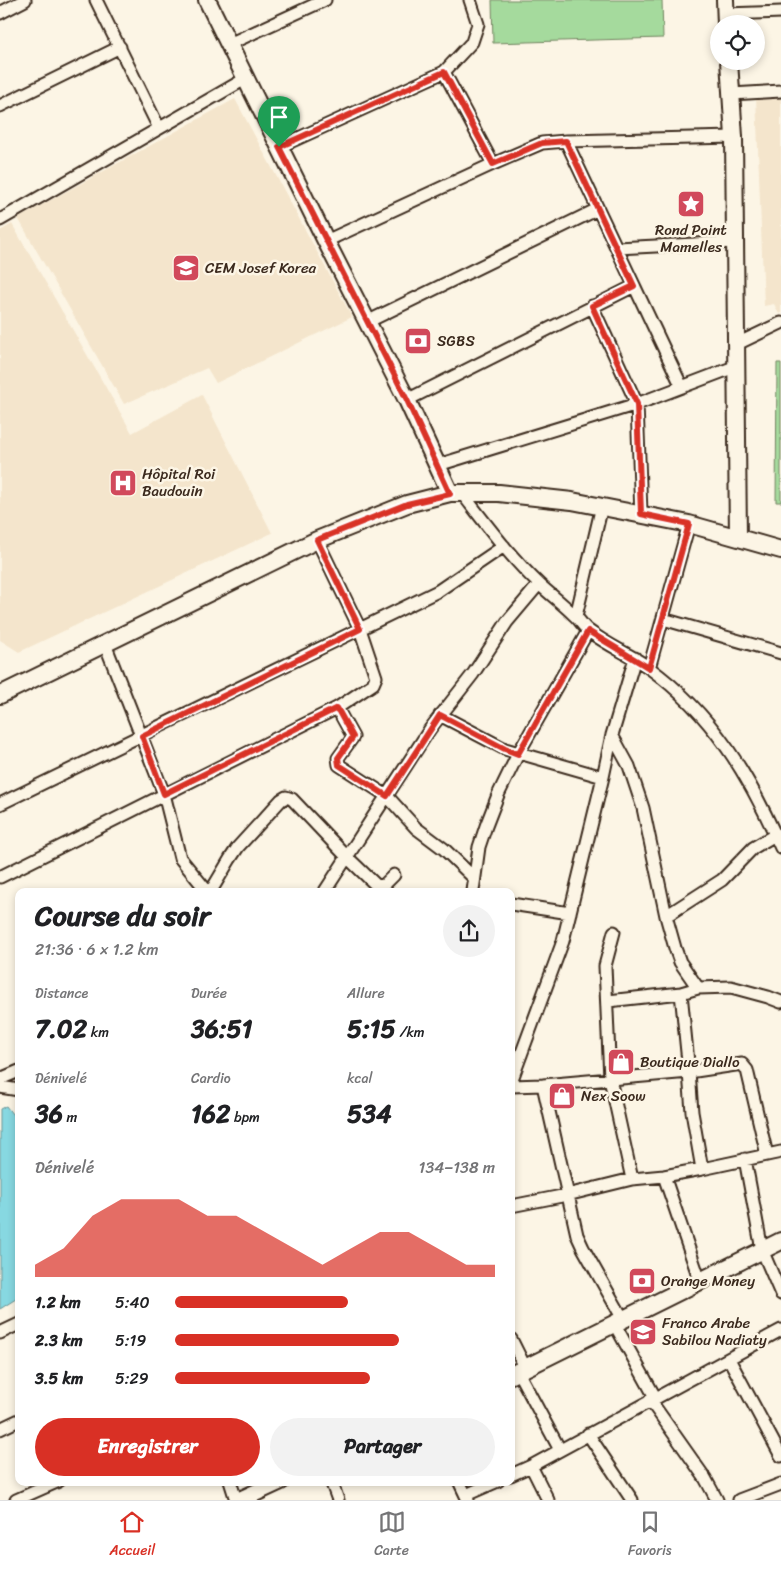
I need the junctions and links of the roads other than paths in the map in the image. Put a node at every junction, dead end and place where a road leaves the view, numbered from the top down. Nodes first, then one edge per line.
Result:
1 (25, 0) edge
2 (96, 0) edge
3 (206, 0) edge
4 (326, 0) edge
5 (470, 0) edge
6 (13, 3) edge
7 (781, 12) edge
8 (0, 13) edge
9 (725, 13) edge
10 (229, 44) junction
11 (120, 47) junction
12 (730, 70) edge
13 (444, 72) junction
14 (245, 78) junction
15 (781, 91) edge
16 (731, 94) junction
17 (0, 106) edge
18 (159, 128) junction
19 (734, 137) junction
20 (566, 141) junction
21 (279, 147) junction
22 (493, 164) junction
23 (598, 209) junction
24 (0, 220) edge
25 (326, 241) junction
26 (734, 242) junction
27 (617, 248) junction
28 (634, 286) junction
29 (592, 306) junction
30 (367, 322) junction
31 (781, 323) edge
32 (737, 344) junction
33 (737, 366) junction
34 (682, 387) junction
35 (407, 400) junction
36 (637, 404) junction
37 (438, 465) junction
38 (456, 493) junction
39 (602, 506) junction
40 (641, 514) junction
41 (689, 524) junction
42 (738, 537) junction
43 (317, 540) junction
44 (504, 546) junction
45 (781, 550) edge
46 (539, 584) junction
47 (576, 616) junction
48 (663, 620) junction
49 (360, 629) junction
50 (588, 631) junction
51 (105, 644) junction
52 (781, 653) edge
53 (635, 658) junction
54 (649, 668) junction
55 (0, 695) edge
56 (337, 708) junction
57 (440, 715) junction
58 (612, 735) junction
59 (142, 736) junction
60 (518, 754) junction
61 (604, 777) junction
62 (164, 794) junction
63 (387, 796) junction
64 (0, 804) edge
65 (775, 835) junction
66 (781, 846) edge
67 (348, 858) junction
68 (394, 874) dead end
69 (0, 877) edge
70 (474, 878) junction
71 (205, 888) edge
72 (213, 888) edge
73 (327, 888) edge
74 (379, 888) edge
75 (381, 888) edge
76 (473, 888) edge
77 (515, 905) edge
78 (570, 913) junction
79 (666, 916) junction
80 (614, 932) dead end
81 (698, 988) junction
82 (681, 994) junction
83 (608, 1001) junction
84 (781, 1002) edge
85 (515, 1072) edge
86 (688, 1072) junction
87 (15, 1073) edge
88 (0, 1079) edge
89 (610, 1079) junction
90 (515, 1080) edge
91 (543, 1085) junction
92 (0, 1087) edge
93 (15, 1089) edge
94 (781, 1152) edge
95 (767, 1155) junction
96 (745, 1159) junction
97 (702, 1169) junction
98 (664, 1176) junction
99 (632, 1179) junction
100 (567, 1195) junction
101 (515, 1205) edge
102 (781, 1242) edge
103 (762, 1250) junction
104 (700, 1281) junction
105 (781, 1294) edge
106 (619, 1321) junction
107 (15, 1326) edge
108 (781, 1330) edge
109 (0, 1334) edge
110 (515, 1358) edge
111 (729, 1359) junction
112 (518, 1372) edge
113 (653, 1399) junction
114 (15, 1422) edge
115 (0, 1429) edge
116 (588, 1434) junction
117 (778, 1443) edge
118 (560, 1450) junction
119 (781, 1456) edge
120 (531, 1466) junction
121 (515, 1473) edge
122 (781, 1484) edge
123 (47, 1486) edge
124 (232, 1486) edge
125 (270, 1486) edge
126 (334, 1486) edge
127 (461, 1486) edge
128 (489, 1486) edge
129 (467, 1498) edge
130 (16, 1500) edge
131 (238, 1500) edge
132 (338, 1500) edge
133 (548, 1500) edge
134 (632, 1500) edge
135 (716, 1500) edge
136 (739, 1500) edge

1 - 6 street
2 - 11 street
3 - 10 street
4 - 10 street
5 - 13 street
6 - 8 street
7 - 9 street
10 - 14 street
11 - 17 street
11 - 18 street
12 - 16 street
13 - 21 street
13 - 22 street
14 - 18 street
14 - 21 street
15 - 16 street
16 - 19 street
18 - 24 street
19 - 20 street
19 - 26 street
20 - 22 street
20 - 23 street
21 - 25 street
22 - 25 street
23 - 27 street
23 - 30 street
25 - 30 street
26 - 27 street
26 - 32 street
27 - 28 street
28 - 29 street
28 - 34 street
29 - 35 street
29 - 36 street
30 - 35 street
31 - 32 street
32 - 33 street
33 - 34 street
33 - 42 street
34 - 36 street
35 - 37 street
36 - 37 street
36 - 40 street
37 - 38 street
38 - 39 street
38 - 43 street
38 - 44 street
39 - 40 street
39 - 47 street
40 - 41 street
41 - 42 street
41 - 48 street
42 - 45 street
43 - 49 street
43 - 51 street
44 - 46 street
44 - 49 street
46 - 47 street
46 - 57 street
47 - 50 street
48 - 52 street
48 - 54 street
49 - 56 street
49 - 59 street
50 - 53 street
50 - 60 street
51 - 55 street
51 - 59 street
53 - 54 street
53 - 58 street
54 - 65 street
56 - 62 street
56 - 63 street
57 - 60 street
57 - 63 street
58 - 61 street
58 - 79 street
59 - 62 street
59 - 64 street
60 - 61 street
60 - 70 street
61 - 78 street
62 - 69 street
62 - 71 street
63 - 67 street
63 - 70 street
65 - 66 street
65 - 79 street
67 - 72 street
67 - 73 street
67 - 74 street
68 - 75 street
70 - 76 street
77 - 78 street
78 - 85 street
79 - 81 street
80 - 83 street
81 - 82 street
81 - 84 street
82 - 83 street
82 - 86 street
83 - 89 street
86 - 89 street
86 - 95 street
86 - 97 street
87 - 88 street
89 - 91 street
89 - 99 street
90 - 91 street
91 - 100 street
92 - 93 street
94 - 95 street
95 - 96 street
96 - 97 street
96 - 103 street
97 - 98 street
98 - 99 street
98 - 104 street
99 - 100 street
100 - 101 street
100 - 106 street
102 - 103 street
103 - 104 street
103 - 105 street
104 - 106 street
106 - 112 street
106 - 113 street
107 - 109 street
108 - 111 street
110 - 112 street
111 - 113 street
111 - 117 street
112 - 118 street
113 - 116 street
113 - 135 street
114 - 115 street
116 - 118 street
116 - 134 street
117 - 119 street
118 - 120 street
120 - 121 street
120 - 133 street
122 - 136 street
123 - 130 street
124 - 131 street
125 - 131 street
126 - 132 street
127 - 129 street
128 - 129 street

